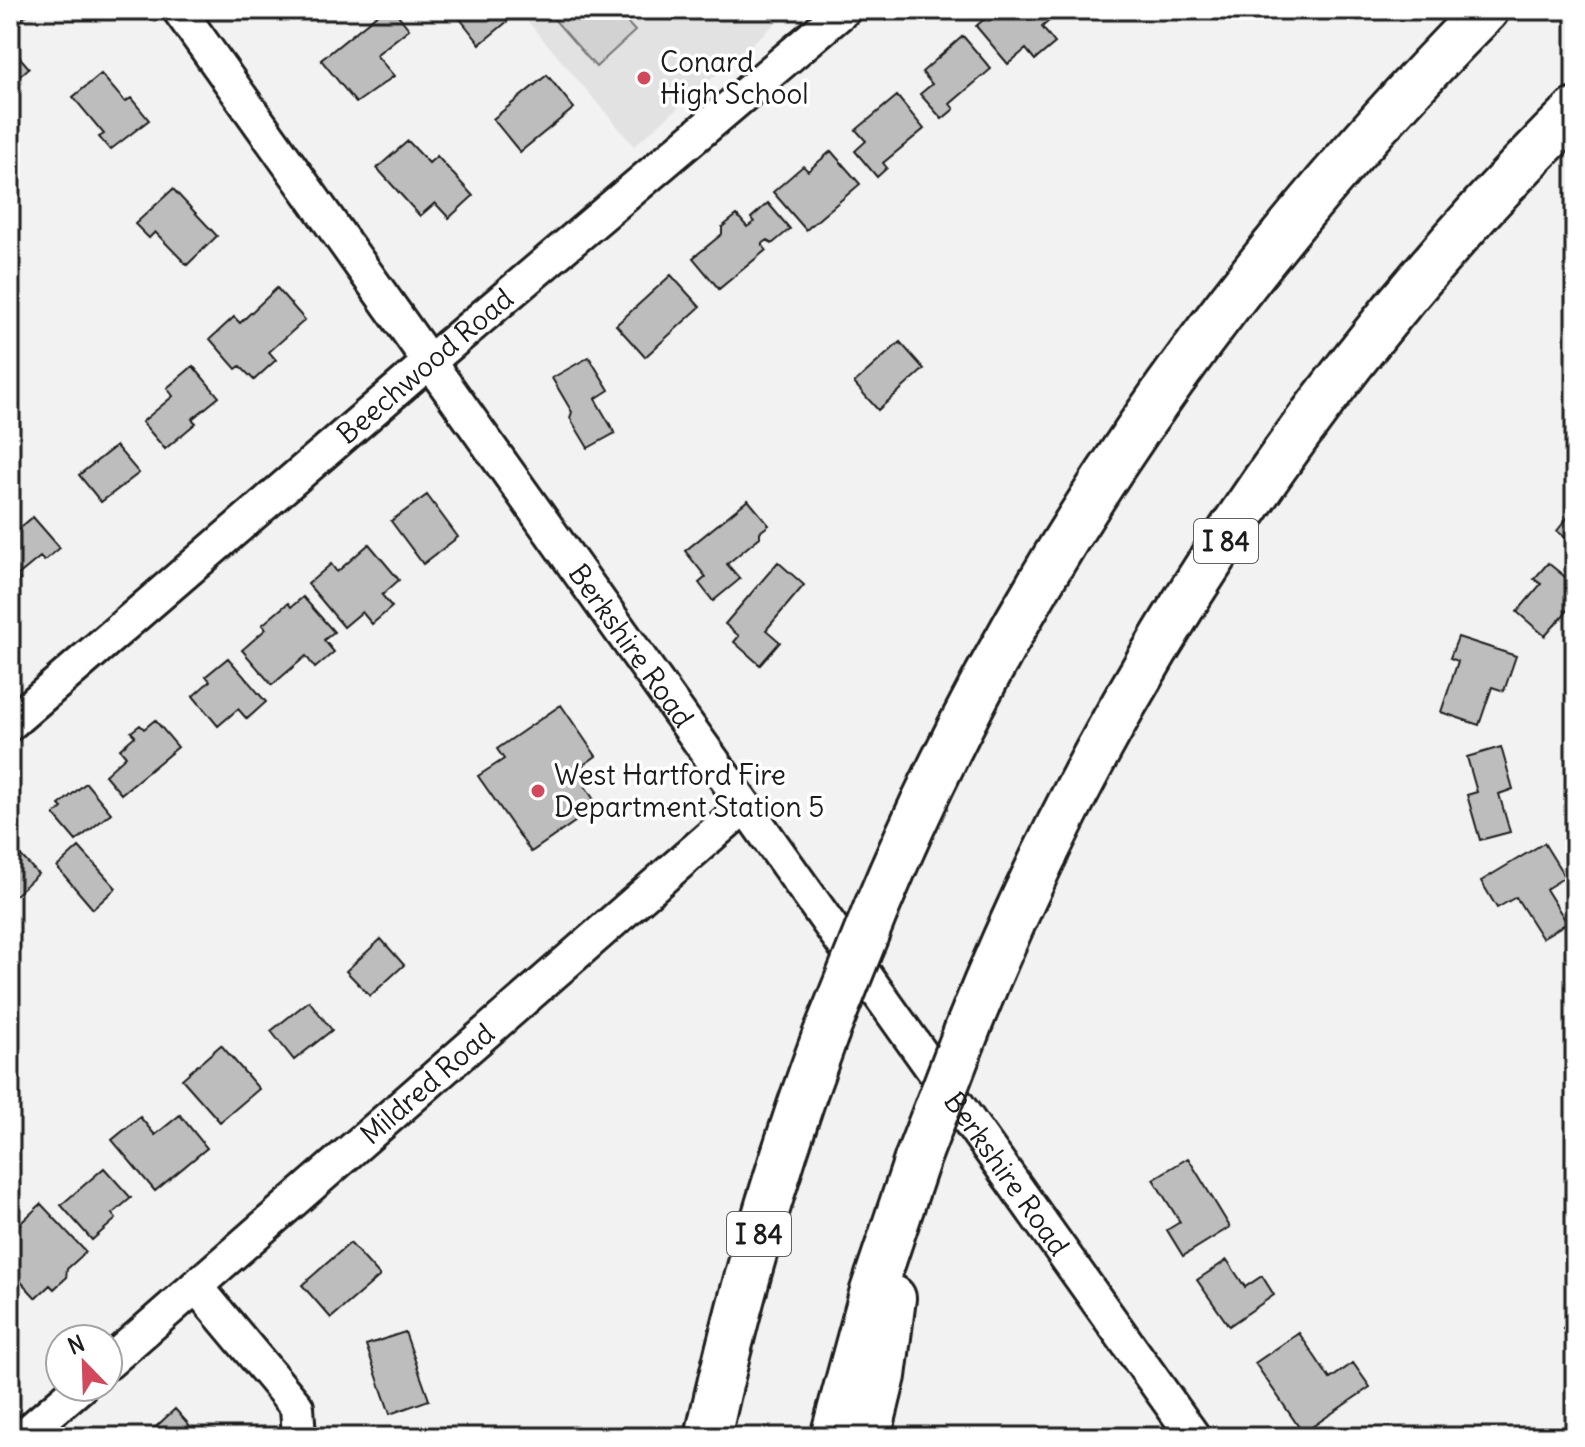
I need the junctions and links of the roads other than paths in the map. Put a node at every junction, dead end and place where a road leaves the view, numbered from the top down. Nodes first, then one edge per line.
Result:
1 (179, 10) edge
2 (844, 10) edge
3 (1486, 10) edge
4 (1575, 111) edge
5 (429, 362) junction
6 (10, 724) edge
7 (745, 806) junction
8 (895, 1224) junction
9 (196, 1286) junction
10 (124, 1349) edge
11 (61, 1403) edge
12 (22, 1437) edge
13 (299, 1437) edge
14 (708, 1437) edge
15 (833, 1437) edge
16 (868, 1437) edge
17 (1194, 1437) edge

1 - 5 street, Berkshire Road
2 - 5 street, Beechwood Road
3 - 14 highway, I 84, bridge
4 - 8 highway, I 84, bridge
5 - 6 street, Beechwood Road
5 - 7 street, Berkshire Road
7 - 9 street, Mildred Road
7 - 17 street, Berkshire Road
8 - 15 highway, I 84
8 - 16 highway
9 - 10 street, Mildred Road
9 - 13 street
11 - 12 street

